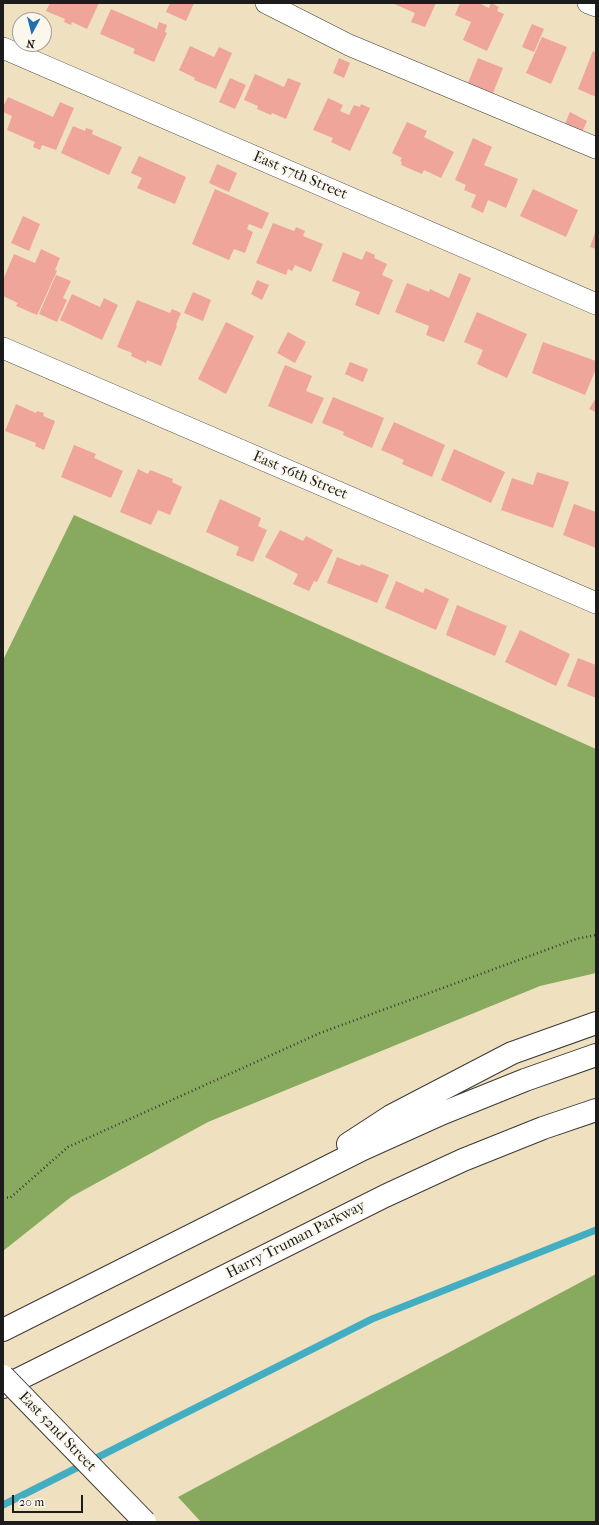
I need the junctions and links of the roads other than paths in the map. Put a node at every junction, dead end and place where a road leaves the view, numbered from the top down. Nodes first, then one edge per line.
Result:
1 (266, 3) edge
2 (588, 3) edge
3 (596, 6) edge
4 (3, 48) edge
5 (596, 148) edge
6 (596, 304) edge
7 (3, 348) edge
8 (596, 603) edge
9 (596, 1023) edge
10 (596, 1056) edge
11 (596, 1110) edge
12 (276, 1193) junction
13 (3, 1330) edge
14 (3, 1376) edge
15 (3, 1387) edge
16 (144, 1522) edge

1 - 5 street
2 - 3 street
4 - 6 street, East 57th Street
7 - 8 street, East 56th Street
9 - 12 main road
10 - 12 main road
11 - 15 main road, Harry Truman Parkway
12 - 13 main road
14 - 16 main road, East 52nd Street, bridge

